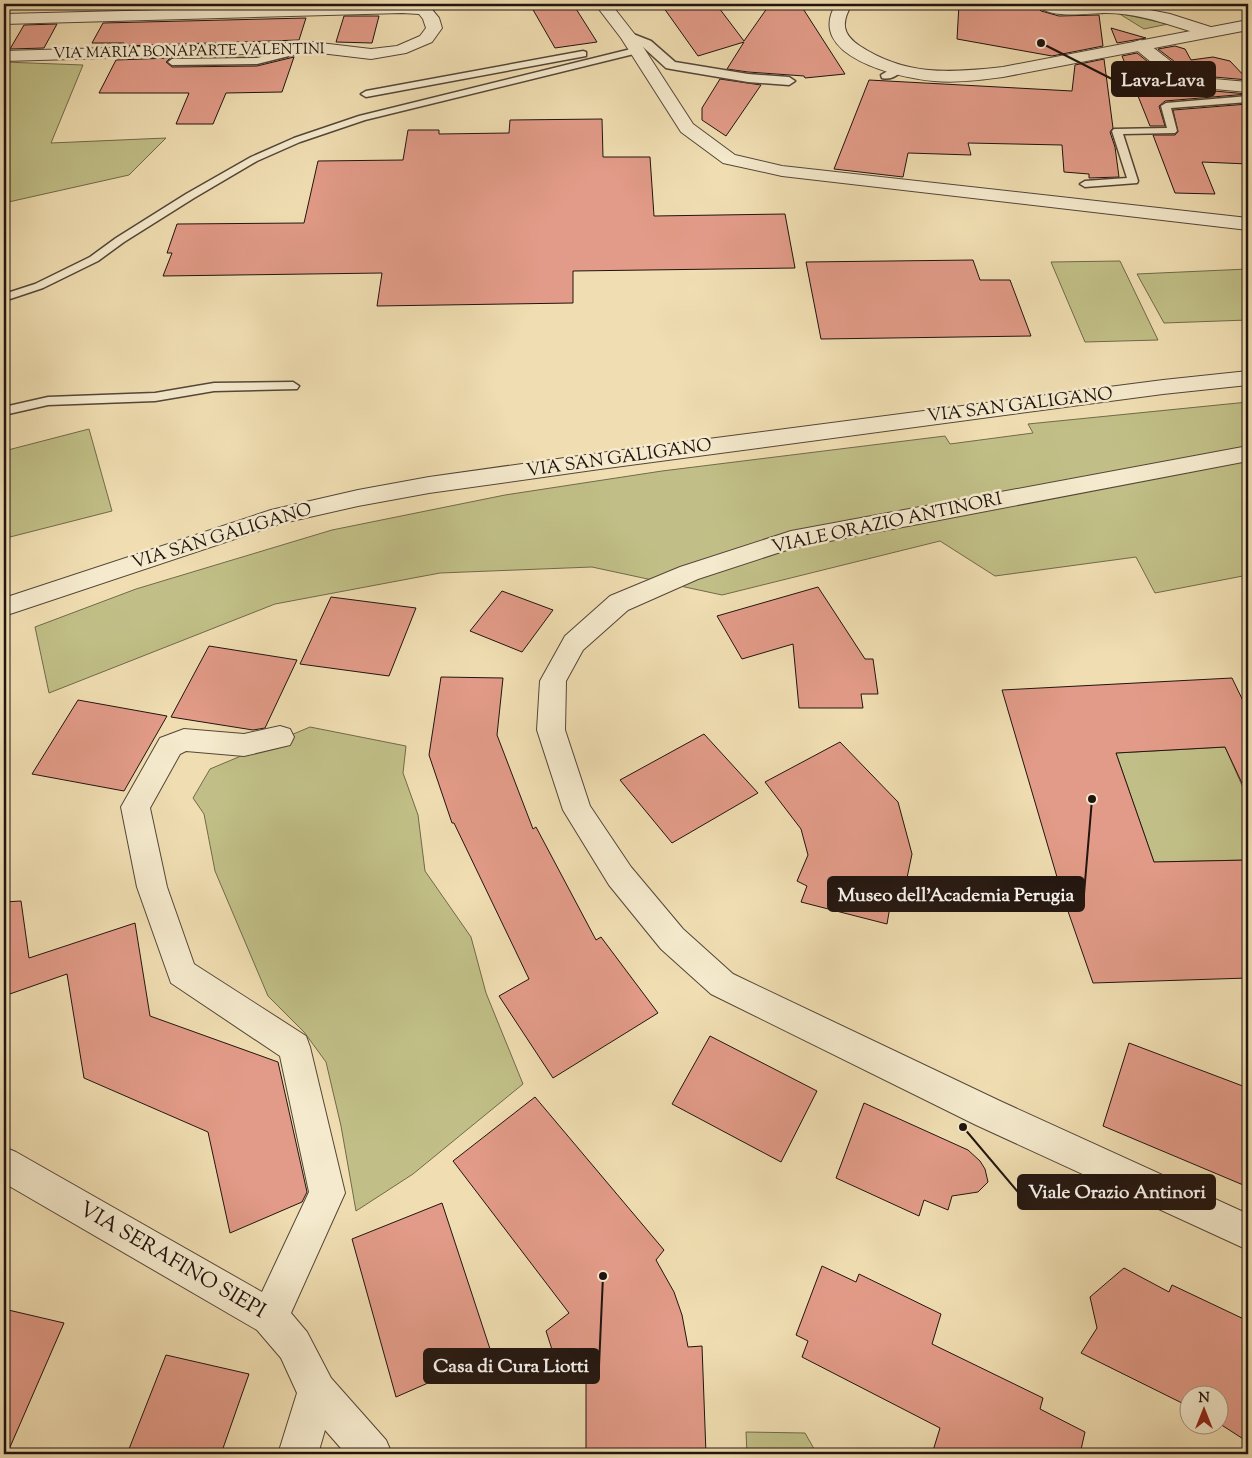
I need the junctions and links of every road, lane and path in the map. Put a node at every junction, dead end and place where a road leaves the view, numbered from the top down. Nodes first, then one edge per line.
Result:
1 (603, 4) edge
2 (844, 4) edge
3 (1044, 4) edge
4 (4, 19) edge
5 (1248, 24) edge
6 (1210, 32) junction
7 (632, 44) junction
8 (1140, 45) junction
9 (312, 47) junction
10 (4, 56) edge
11 (172, 62) dead end
12 (789, 81) dead end
13 (1248, 87) edge
14 (366, 94) dead end
15 (1248, 98) edge
16 (1085, 184) dead end
17 (1248, 224) edge
18 (4, 298) edge
19 (1248, 378) edge
20 (293, 386) dead end
21 (4, 411) edge
22 (1248, 453) edge
23 (4, 607) edge
24 (280, 736) dead end
25 (4, 1164) edge
26 (1248, 1232) edge
27 (270, 1317) junction
28 (317, 1392) junction
29 (298, 1454) edge
30 (372, 1454) edge

1 - 7 street
2 - 8 street
3 - 6 street
4 - 9 street, VIA MARIA BONAPARTE VALENTINI
5 - 6 street
6 - 8 street
7 - 12 street
7 - 14 lane
7 - 17 street
7 - 18 lane
8 - 13 street
9 - 10 street, VIA MARIA BONAPARTE VALENTINI
9 - 11 lane
15 - 16 lane
19 - 23 street, VIA SAN GALIGANO
20 - 21 lane
22 - 26 street, VIALE ORAZIO ANTINORI
24 - 27 street
25 - 27 street, VIA SERAFINO SIEPI
27 - 28 street, VIA SERAFINO SIEPI
28 - 29 street
28 - 30 street, VIA SERAFINO SIEPI

